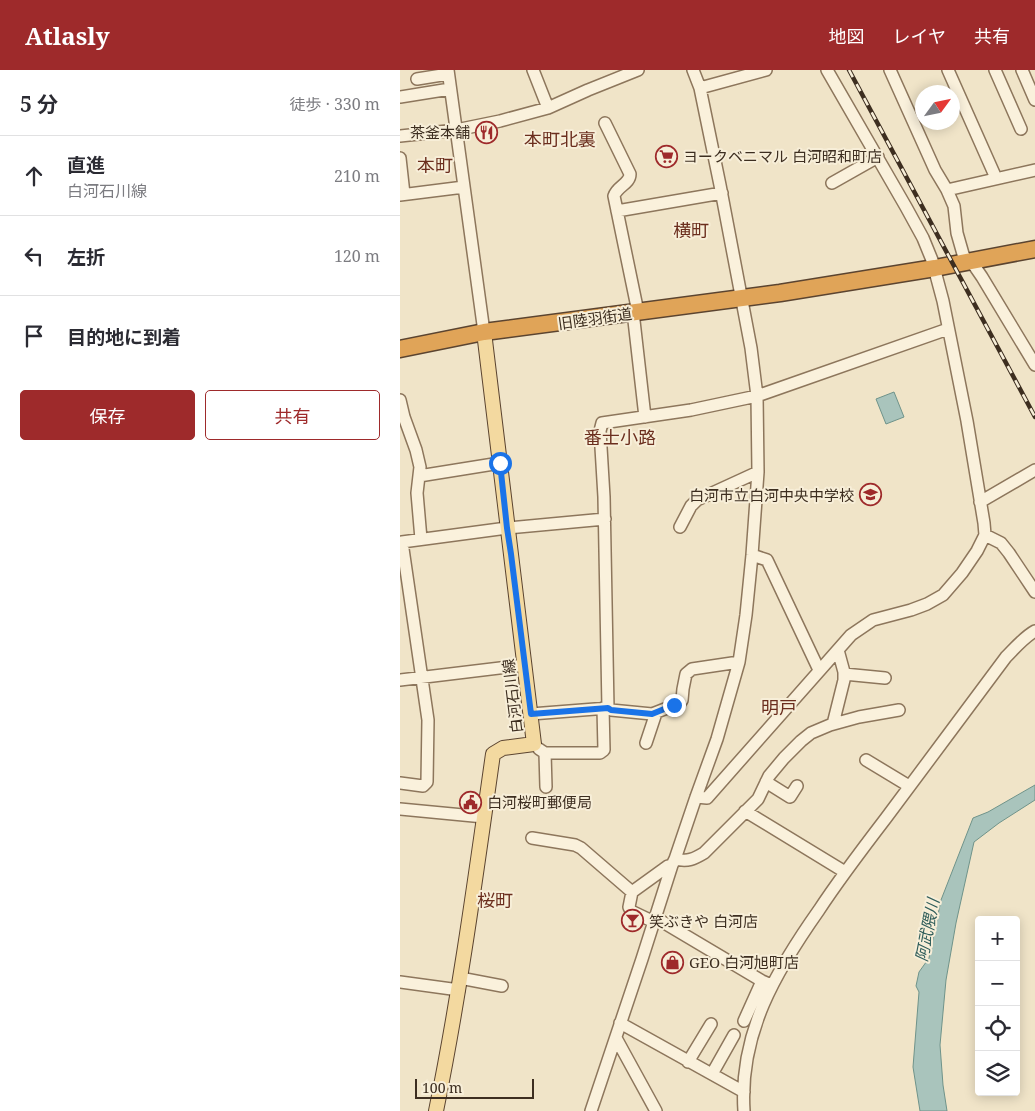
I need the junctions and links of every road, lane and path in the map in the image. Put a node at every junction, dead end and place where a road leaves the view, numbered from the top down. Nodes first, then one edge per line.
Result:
1 (533, 70) edge
2 (638, 70) edge
3 (693, 70) edge
4 (766, 70) edge
5 (827, 70) edge
6 (948, 70) edge
7 (996, 70) edge
8 (1022, 70) edge
9 (448, 72) edge
10 (894, 72) edge
11 (417, 79) dead end
12 (700, 88) junction
13 (450, 89) junction
14 (400, 97) edge
15 (1035, 100) edge
16 (548, 108) junction
17 (605, 123) dead end
18 (1021, 129) dead end
19 (456, 130) junction
20 (400, 136) edge
21 (878, 156) junction
22 (400, 158) edge
23 (1035, 170) edge
24 (996, 178) junction
25 (832, 183) dead end
26 (464, 187) junction
27 (947, 190) junction
28 (722, 193) junction
29 (402, 194) edge
30 (617, 211) junction
31 (1035, 249) edge
32 (969, 261) junction
33 (935, 268) junction
34 (741, 298) junction
35 (636, 312) junction
36 (948, 329) junction
37 (484, 332) junction
38 (1030, 344) edge
39 (400, 349) edge
40 (1035, 365) edge
41 (757, 396) junction
42 (400, 400) edge
43 (645, 418) junction
44 (500, 463) junction
45 (1035, 470) edge
46 (758, 472) junction
47 (419, 476) junction
48 (980, 502) junction
49 (605, 519) junction
50 (680, 527) dead end
51 (507, 528) junction
52 (985, 535) junction
53 (421, 539) junction
54 (402, 548) edge
55 (752, 555) junction
56 (1035, 592) edge
57 (406, 602) edge
58 (1035, 631) edge
59 (838, 650) junction
60 (739, 662) junction
61 (525, 664) junction
62 (819, 670) junction
63 (844, 674) junction
64 (422, 677) junction
65 (885, 678) dead end
66 (400, 680) edge
67 (606, 708) junction
68 (900, 710) dead end
69 (656, 713) junction
70 (531, 714) junction
71 (833, 724) junction
72 (646, 743) dead end
73 (539, 749) junction
74 (866, 760) dead end
75 (766, 782) junction
76 (400, 783) edge
77 (797, 786) dead end
78 (909, 786) junction
79 (546, 788) dead end
80 (696, 797) junction
81 (400, 809) edge
82 (745, 811) junction
83 (484, 817) junction
84 (532, 838) dead end
85 (674, 862) junction
86 (845, 872) junction
87 (632, 892) junction
88 (655, 920) junction
89 (400, 982) edge
90 (767, 983) junction
91 (460, 984) junction
92 (502, 986) dead end
93 (744, 1021) dead end
94 (620, 1023) junction
95 (711, 1024) dead end
96 (734, 1035) dead end
97 (616, 1038) junction
98 (688, 1062) junction
99 (712, 1074) junction
100 (744, 1092) junction
101 (436, 1111) edge
102 (591, 1111) edge
103 (656, 1111) edge
104 (744, 1111) edge

1 - 16 street
2 - 16 street
3 - 12 street
4 - 12 street
5 - 21 street
6 - 24 street
7 - 18 street
8 - 15 street
9 - 11 street
9 - 13 street
10 - 27 street
12 - 28 street
13 - 14 street
13 - 19 street
16 - 19 street
17 - 30 street
19 - 20 street
19 - 26 street
21 - 25 street
21 - 33 street
22 - 29 street
23 - 24 street
24 - 27 street
26 - 29 street
26 - 37 street
27 - 32 street
28 - 30 street
28 - 34 street
30 - 35 street
31 - 32 highway, 旧陸羽街道
32 - 33 highway, 旧陸羽街道
32 - 38 street
33 - 34 highway, 旧陸羽街道
33 - 36 street
34 - 35 highway, 旧陸羽街道
34 - 41 street
35 - 37 highway, 旧陸羽街道
35 - 43 street
36 - 41 street
36 - 48 street
37 - 39 highway, 旧陸羽街道
37 - 44 main road, 白河石川線
38 - 40 street
41 - 43 street
41 - 46 street
42 - 47 street
43 - 49 street
44 - 47 street
44 - 51 main road, 白河石川線
45 - 48 street
46 - 50 street
46 - 55 street
47 - 53 street
48 - 52 street
49 - 51 street
49 - 67 street
51 - 53 street
51 - 61 main road, 白河石川線
52 - 56 street
52 - 59 street
53 - 54 street
54 - 57 street
55 - 60 street
55 - 62 street
57 - 64 street
58 - 78 street
59 - 62 street
59 - 63 street
60 - 69 street
60 - 80 street
61 - 64 street
61 - 70 main road, 白河石川線
62 - 80 street
63 - 65 street
63 - 71 street
64 - 66 street
64 - 76 street
67 - 69 street
67 - 70 street
67 - 73 street
68 - 71 street
69 - 72 street
70 - 73 main road, 白河石川線
71 - 75 street
73 - 79 street
73 - 83 main road, 白河石川線
74 - 78 street
75 - 77 street
75 - 82 street
78 - 86 street
80 - 85 street
81 - 83 street
82 - 85 street
82 - 86 street
83 - 91 main road, 白河石川線
84 - 87 street
85 - 87 street
85 - 88 street
86 - 90 street
87 - 88 street
88 - 90 street
88 - 94 street
89 - 91 street
90 - 93 street
90 - 100 street
91 - 92 street
91 - 101 main road, 白河石川線
94 - 97 street
94 - 98 street
95 - 98 street
96 - 99 street
97 - 102 street
97 - 103 street
98 - 99 street
99 - 100 street
100 - 104 street

